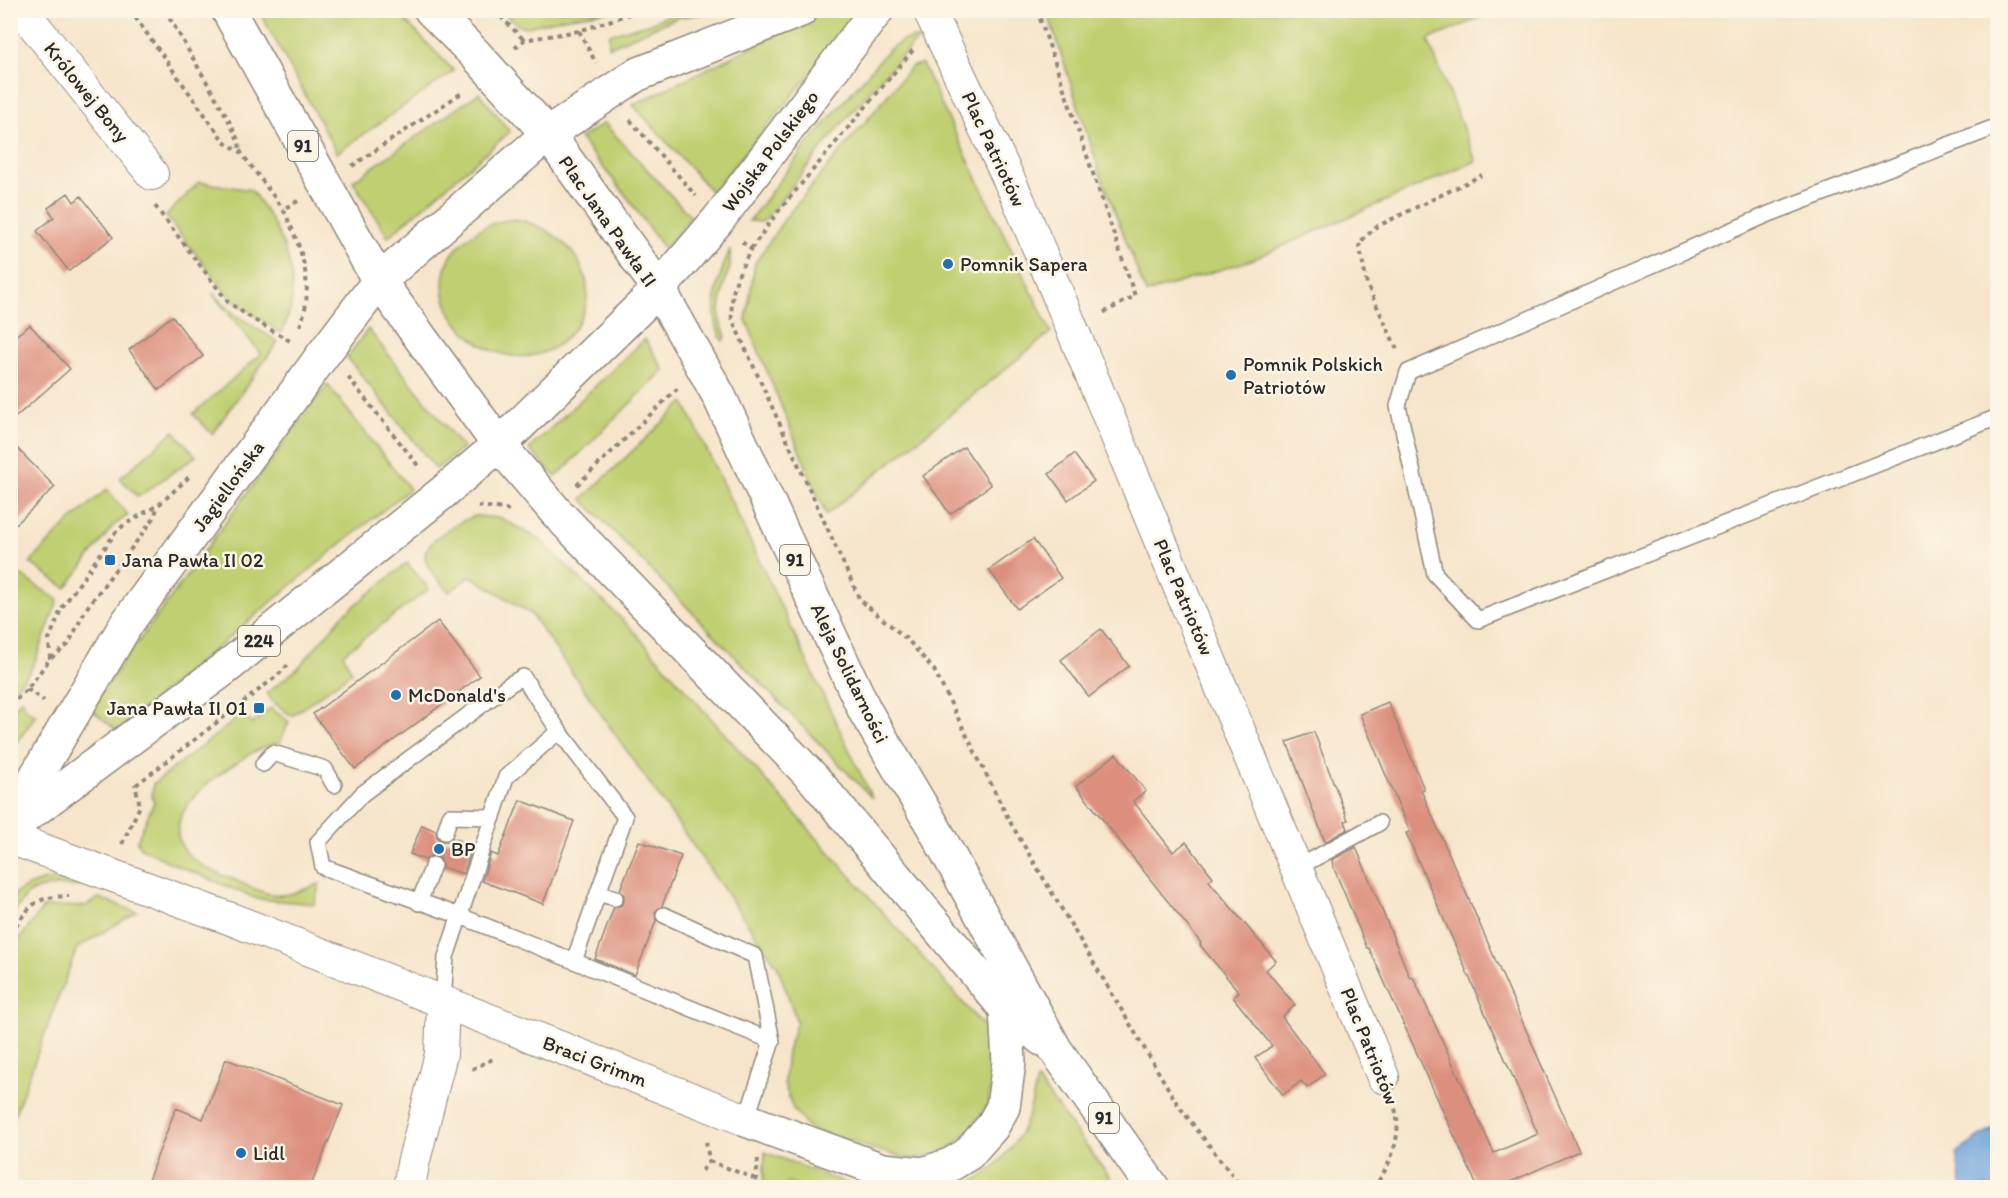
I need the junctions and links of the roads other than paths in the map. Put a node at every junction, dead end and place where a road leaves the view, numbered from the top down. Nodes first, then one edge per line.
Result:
1 (22, 10) edge
2 (228, 10) edge
3 (431, 10) edge
4 (877, 10) edge
5 (794, 12) edge
6 (933, 17) edge
7 (1998, 126) edge
8 (548, 134) junction
9 (150, 186) road end
10 (379, 281) junction
11 (659, 289) junction
12 (1998, 417) edge
13 (499, 445) junction
14 (559, 731) junction
15 (263, 764) dead end
16 (334, 785) dead end
17 (493, 817) junction
18 (10, 820) edge
19 (1379, 823) dead end
20 (10, 828) edge
21 (445, 832) dead end
22 (10, 838) edge
23 (433, 865) dead end
24 (1297, 868) junction
25 (598, 893) junction
26 (615, 898) dead end
27 (419, 903) junction
28 (664, 915) dead end
29 (460, 916) junction
30 (574, 961) junction
31 (443, 1002) junction
32 (1006, 1009) junction
33 (772, 1041) junction
34 (1055, 1050) junction
35 (1383, 1077) road end
36 (746, 1120) junction
37 (409, 1188) edge
38 (1153, 1188) edge

1 - 9 street, Królowej Bony
2 - 10 main road, 91
3 - 8 main road, 91
4 - 11 main road, Wojska Polskiego
5 - 8 main road
6 - 24 street, Plac Patriotów
7 - 12 lane
8 - 10 main road, Plac Jana Pawła II
8 - 11 main road, Plac Jana Pawła II / 91
10 - 13 main road, 91
10 - 18 main road, Jagiellońska
11 - 13 main road, Plac Jana Pawła II
11 - 34 main road, Aleja Solidarności / 91
13 - 20 main road, 224
13 - 32 main road, Aleja Solidarności / 91
14 - 17 lane
14 - 25 lane
14 - 27 lane
15 - 16 lane
17 - 21 lane
17 - 29 lane
19 - 24 lane
22 - 31 street, Braci Grimm
23 - 27 lane
24 - 35 street, Plac Patriotów
25 - 26 lane
25 - 30 lane
27 - 29 lane
28 - 33 lane
29 - 30 lane
29 - 31 lane
30 - 33 lane
31 - 36 street, Braci Grimm
31 - 37 street
32 - 34 main road, Aleja Solidarności / 91
32 - 36 main road
33 - 36 lane
34 - 38 main road, Aleja Solidarności / 91

